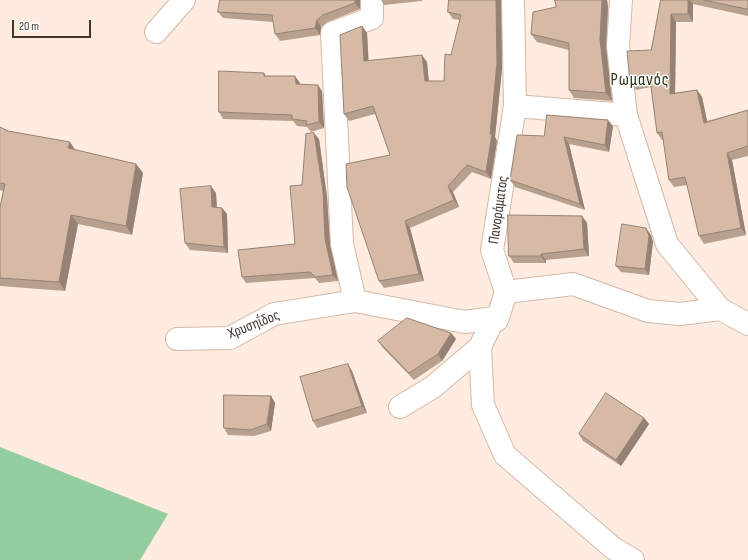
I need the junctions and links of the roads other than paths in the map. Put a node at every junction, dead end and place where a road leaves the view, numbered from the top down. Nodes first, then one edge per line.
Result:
1 (184, 0) edge
2 (372, 0) edge
3 (513, 0) edge
4 (621, 0) edge
5 (156, 32) dead end
6 (515, 106) junction
7 (626, 115) junction
8 (506, 292) junction
9 (355, 301) junction
10 (720, 309) junction
11 (494, 318) junction
12 (748, 324) edge
13 (177, 339) dead end
14 (480, 347) junction
15 (400, 407) dead end
16 (633, 560) edge

1 - 5 street
2 - 9 street
3 - 6 street, Πανοράματος
4 - 7 street
6 - 7 street
6 - 8 street, Πανοράματος
7 - 10 street
8 - 10 street
8 - 11 street
9 - 11 street, Χρυσηΐδος
9 - 13 street, Χρυσηΐδος
10 - 12 street
11 - 14 street
14 - 15 street
14 - 16 street

